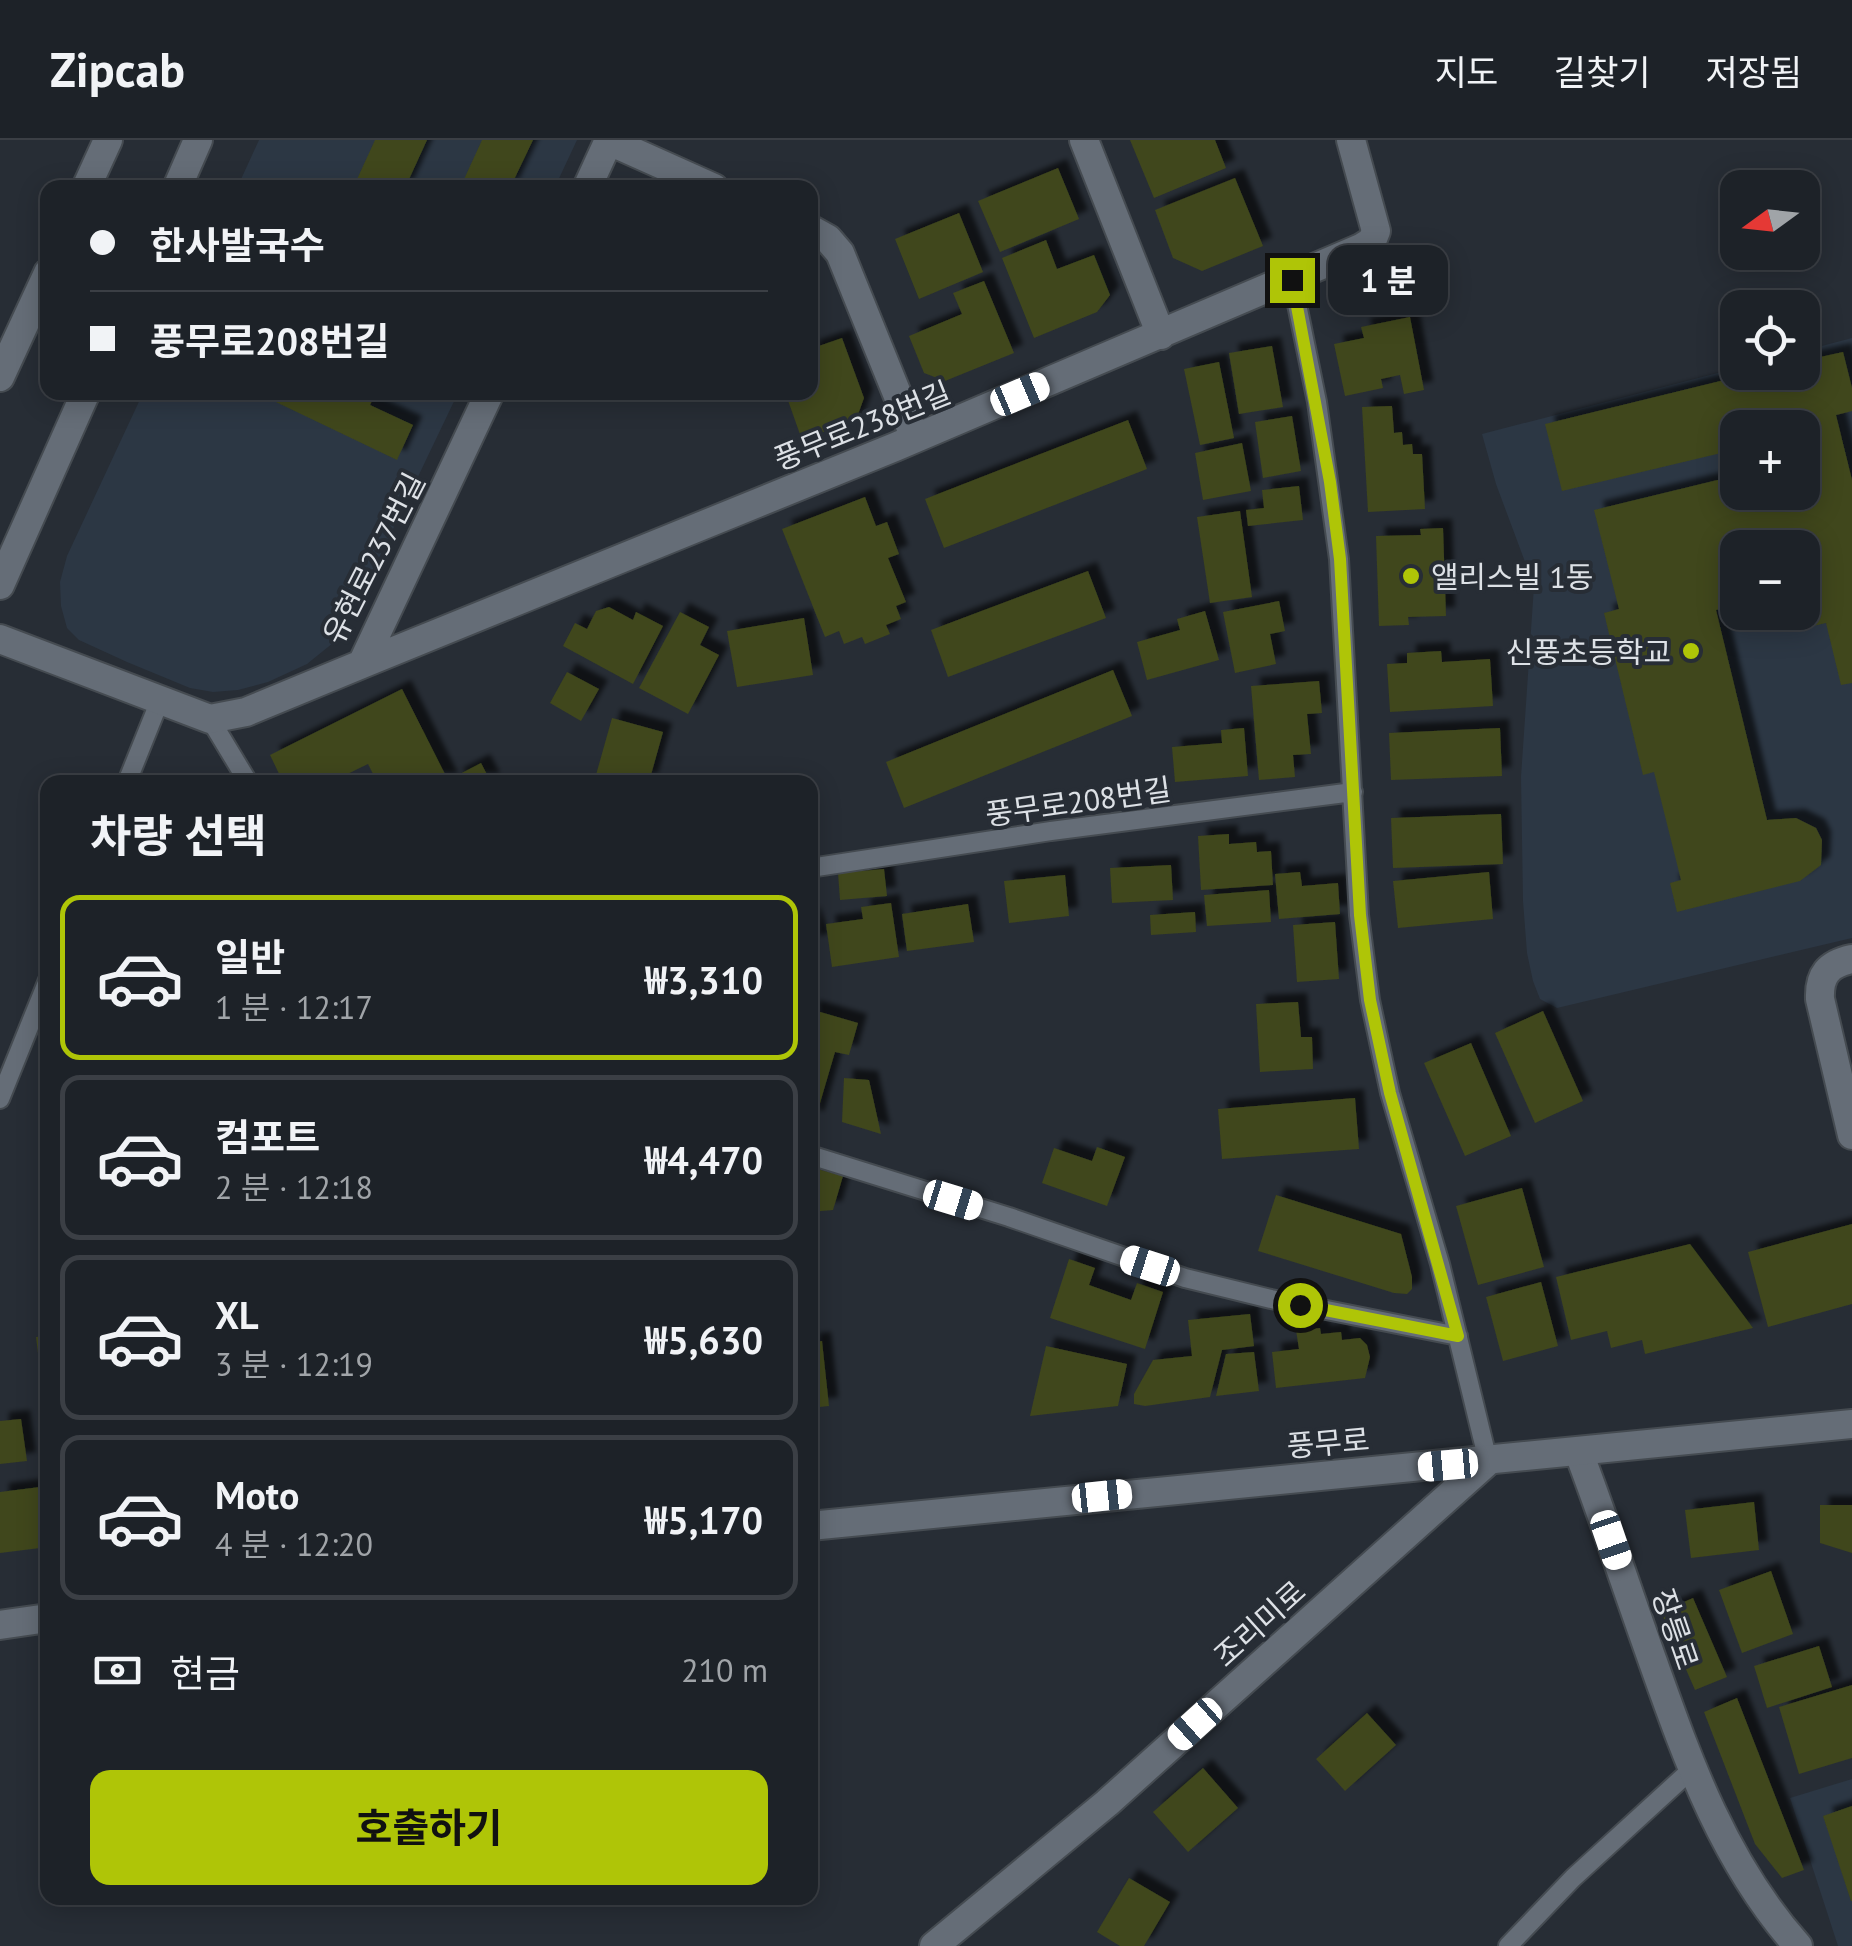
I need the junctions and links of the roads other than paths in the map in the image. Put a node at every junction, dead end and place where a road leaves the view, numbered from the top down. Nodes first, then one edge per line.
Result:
1 (108, 140) edge
2 (198, 140) edge
3 (609, 140) edge
4 (1084, 140) edge
5 (1352, 140) edge
6 (90, 180) edge
7 (180, 180) edge
8 (591, 180) edge
9 (696, 180) edge
10 (818, 233) edge
11 (1292, 280) junction
12 (40, 290) edge
13 (1160, 335) junction
14 (0, 377) edge
15 (82, 400) edge
16 (486, 400) edge
17 (915, 438) junction
18 (0, 585) edge
19 (0, 639) edge
20 (362, 664) junction
21 (160, 700) junction
22 (210, 719) junction
23 (129, 775) edge
24 (244, 775) edge
25 (1353, 792) junction
26 (818, 867) edge
27 (1852, 959) edge
28 (40, 1000) edge
29 (0, 1099) edge
30 (1852, 1135) edge
31 (818, 1157) edge
32 (1458, 1336) junction
33 (1852, 1424) edge
34 (1579, 1453) junction
35 (1488, 1461) junction
36 (818, 1525) edge
37 (40, 1619) edge
38 (0, 1625) edge
39 (1691, 1770) junction
40 (934, 1946) edge
41 (1508, 1946) edge
42 (1798, 1946) edge

1 - 6 street
2 - 7 street
3 - 8 street
3 - 9 street
4 - 13 street
5 - 11 street, 풍무로238번길
10 - 17 street
11 - 13 street, 풍무로238번길
11 - 25 lane
12 - 14 street
13 - 17 street, 풍무로238번길
15 - 18 street
16 - 20 street, 유현로237번길
17 - 20 street, 풍무로238번길
19 - 21 street
20 - 22 street, 유현로237번길
21 - 22 street
21 - 23 lane
22 - 24 lane
25 - 26 lane, 풍무로208번길
25 - 32 lane
27 - 30 street
28 - 29 lane
31 - 32 lane
32 - 35 lane
33 - 34 street, 풍무로
34 - 35 street, 풍무로
34 - 39 street, 장릉로
35 - 36 street, 풍무로
35 - 40 street, 조리미로
37 - 38 street
39 - 41 lane
39 - 42 street, 장릉로

